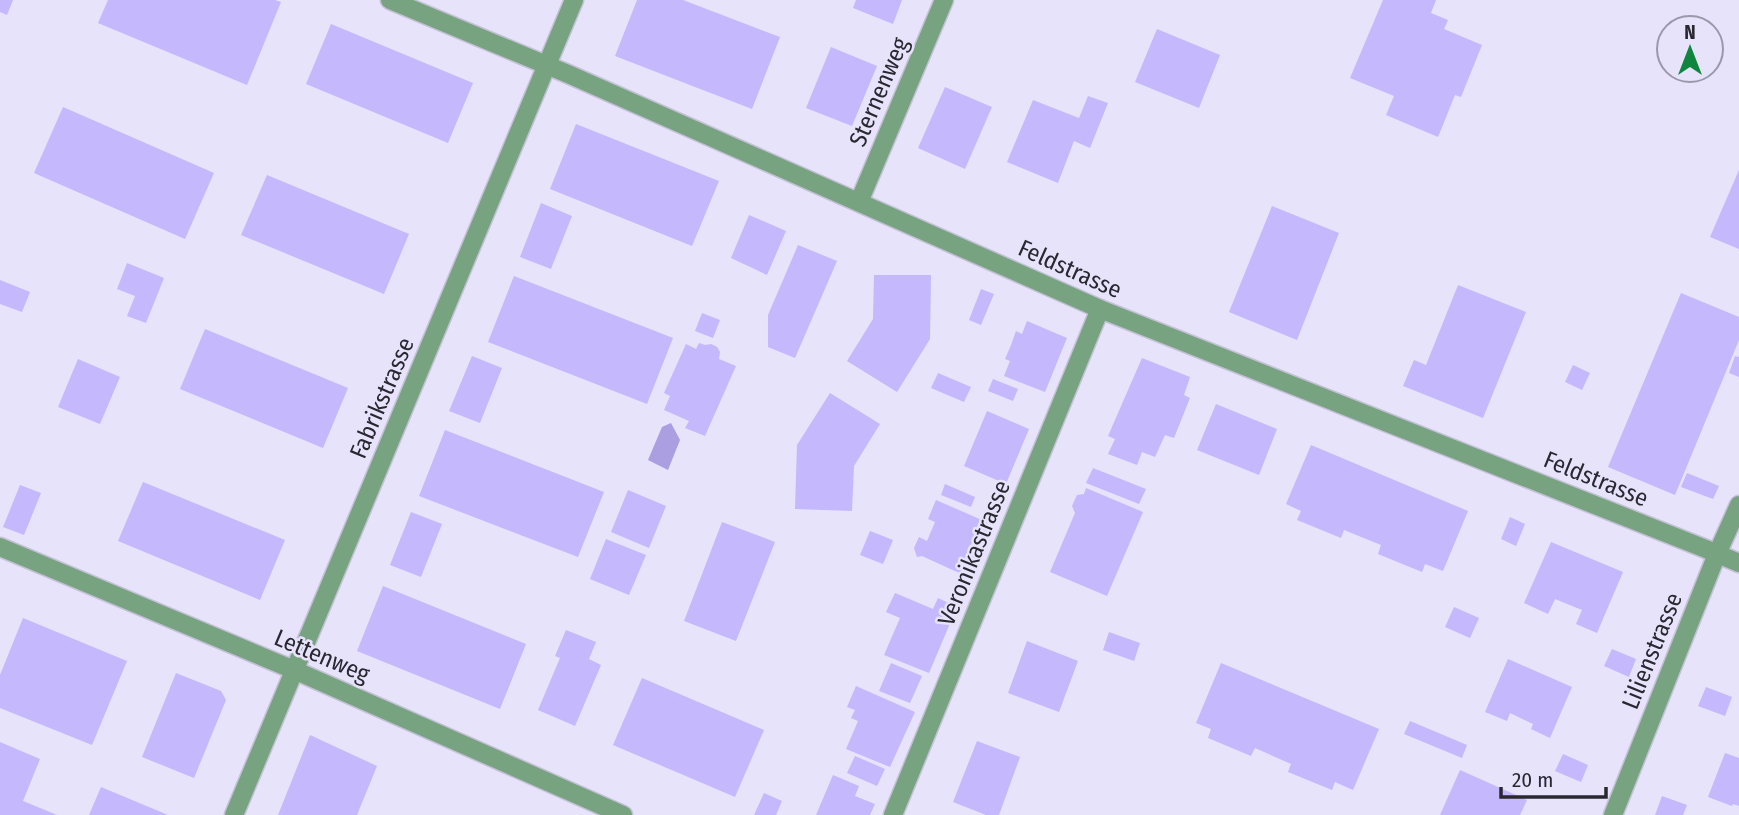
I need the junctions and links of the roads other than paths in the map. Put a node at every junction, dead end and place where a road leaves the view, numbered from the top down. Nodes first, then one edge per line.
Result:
1 (390, 0) edge
2 (574, 0) edge
3 (944, 0) edge
4 (547, 65) junction
5 (859, 202) junction
6 (1100, 309) junction
7 (1739, 505) edge
8 (0, 547) edge
9 (1717, 554) junction
10 (1739, 563) edge
11 (294, 670) junction
12 (234, 815) edge
13 (623, 815) edge
14 (893, 815) edge
15 (1613, 815) edge

1 - 4 street, Feldstrasse
2 - 4 street, Fabrikstrasse
3 - 5 street, Sternenweg
4 - 5 street, Feldstrasse
4 - 11 street, Fabrikstrasse
5 - 6 street, Feldstrasse
6 - 9 street, Feldstrasse
6 - 14 street, Veronikastrasse
7 - 9 street, Lilienstrasse
8 - 11 street, Lettenweg
9 - 10 street, Feldstrasse
9 - 15 street, Lilienstrasse
11 - 12 street, Fabrikstrasse
11 - 13 street, Lettenweg

